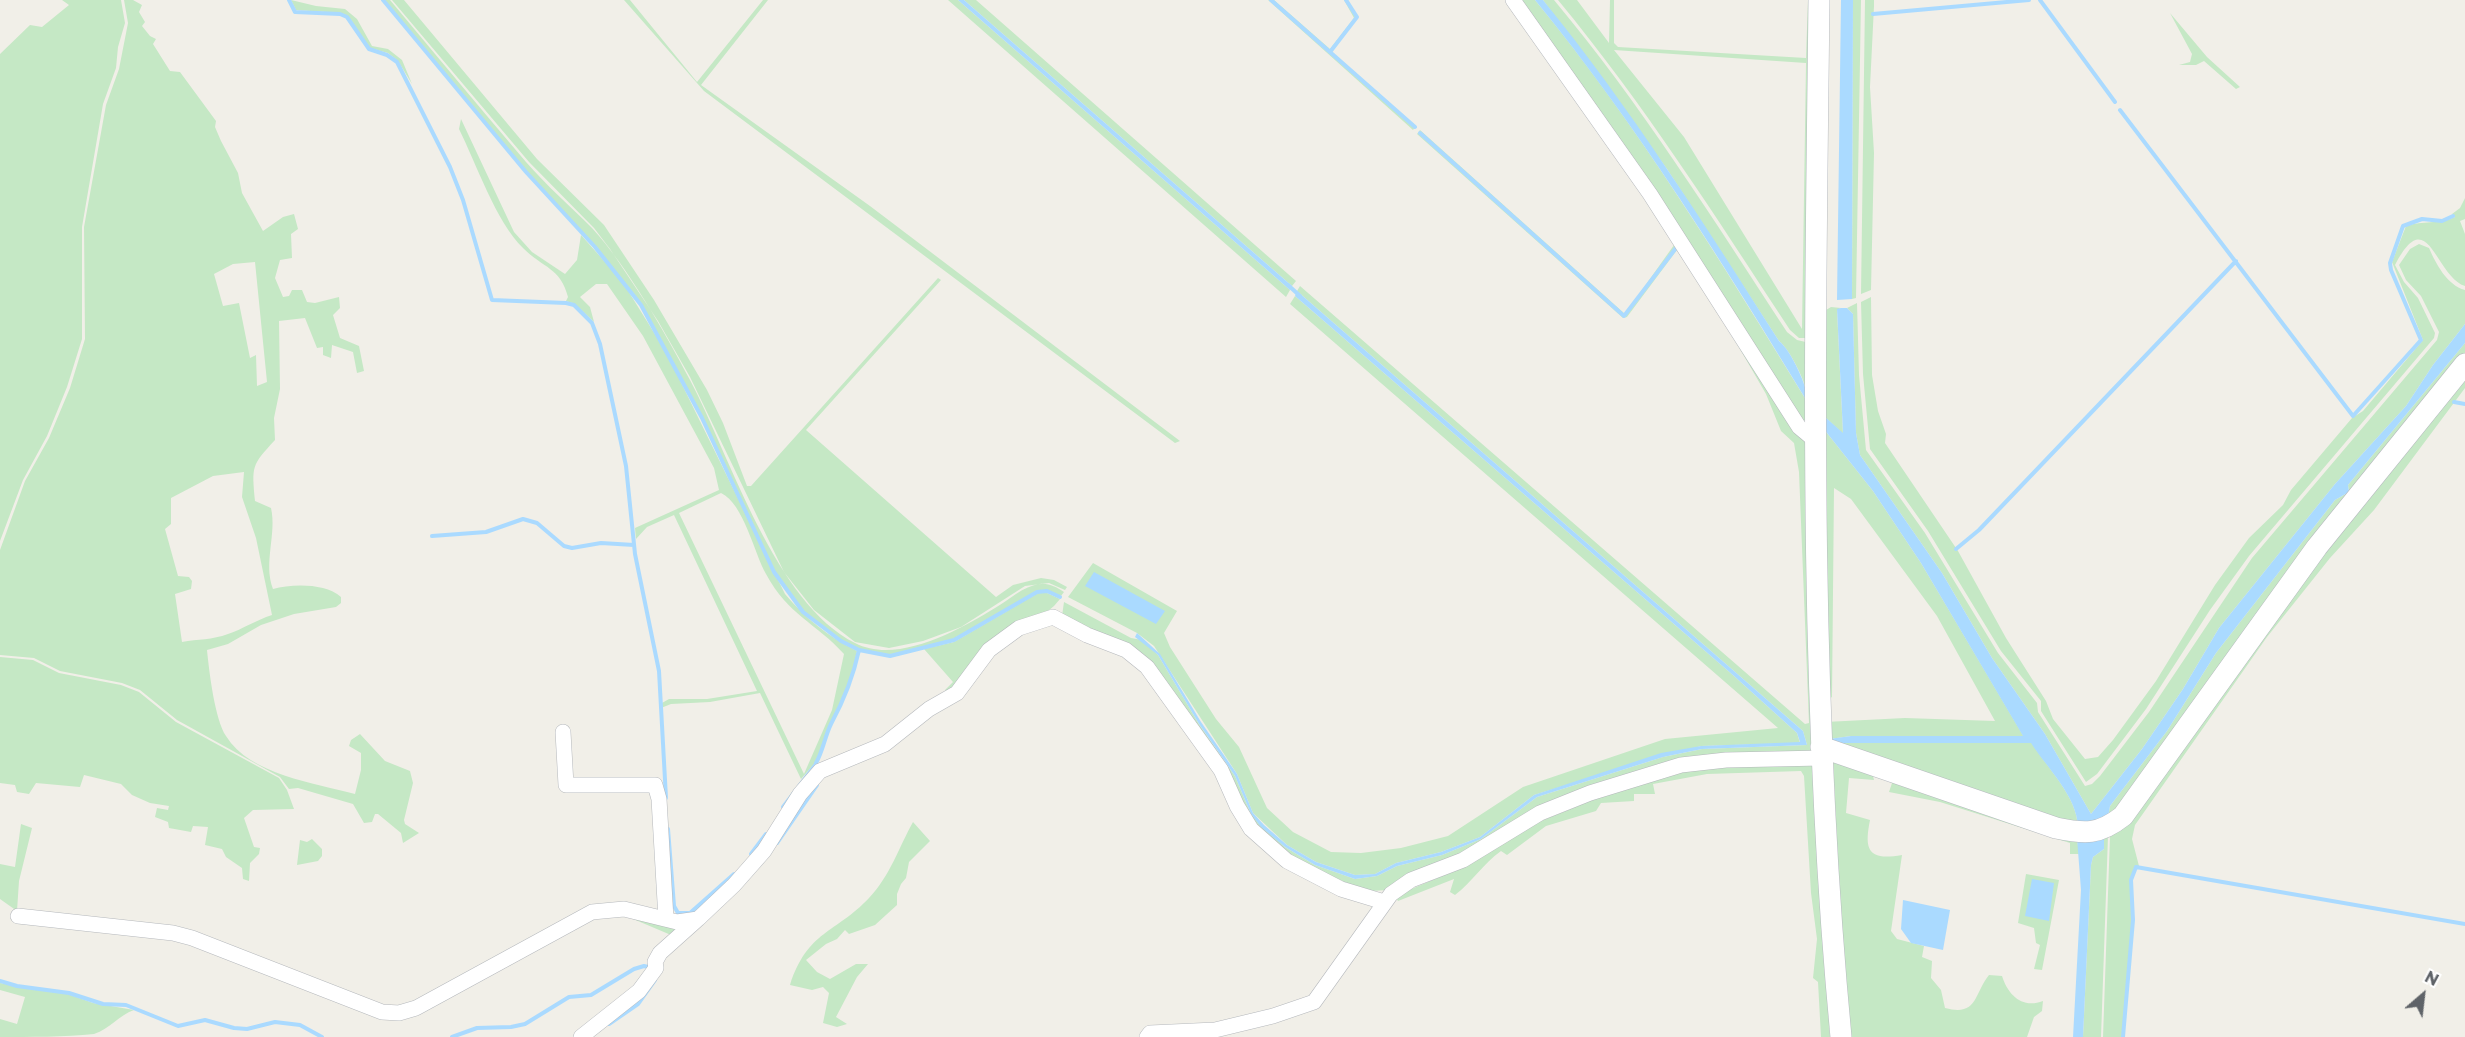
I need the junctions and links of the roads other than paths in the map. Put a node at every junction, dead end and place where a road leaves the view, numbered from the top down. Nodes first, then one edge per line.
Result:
1 (1513, 0) edge
2 (1819, 0) edge
3 (2465, 364) edge
4 (1817, 434) junction
5 (563, 732) dead end
6 (1821, 744) junction
7 (1384, 902) junction
8 (18, 916) dead end
9 (666, 919) junction
10 (698, 919) junction
11 (581, 1037) edge
12 (1147, 1037) edge
13 (1841, 1037) edge

1 - 4 street
2 - 4 main road
3 - 6 main road
4 - 6 main road
5 - 9 street
6 - 7 street
6 - 13 main road
7 - 10 street
7 - 12 street
8 - 9 street
9 - 10 street
10 - 11 street

